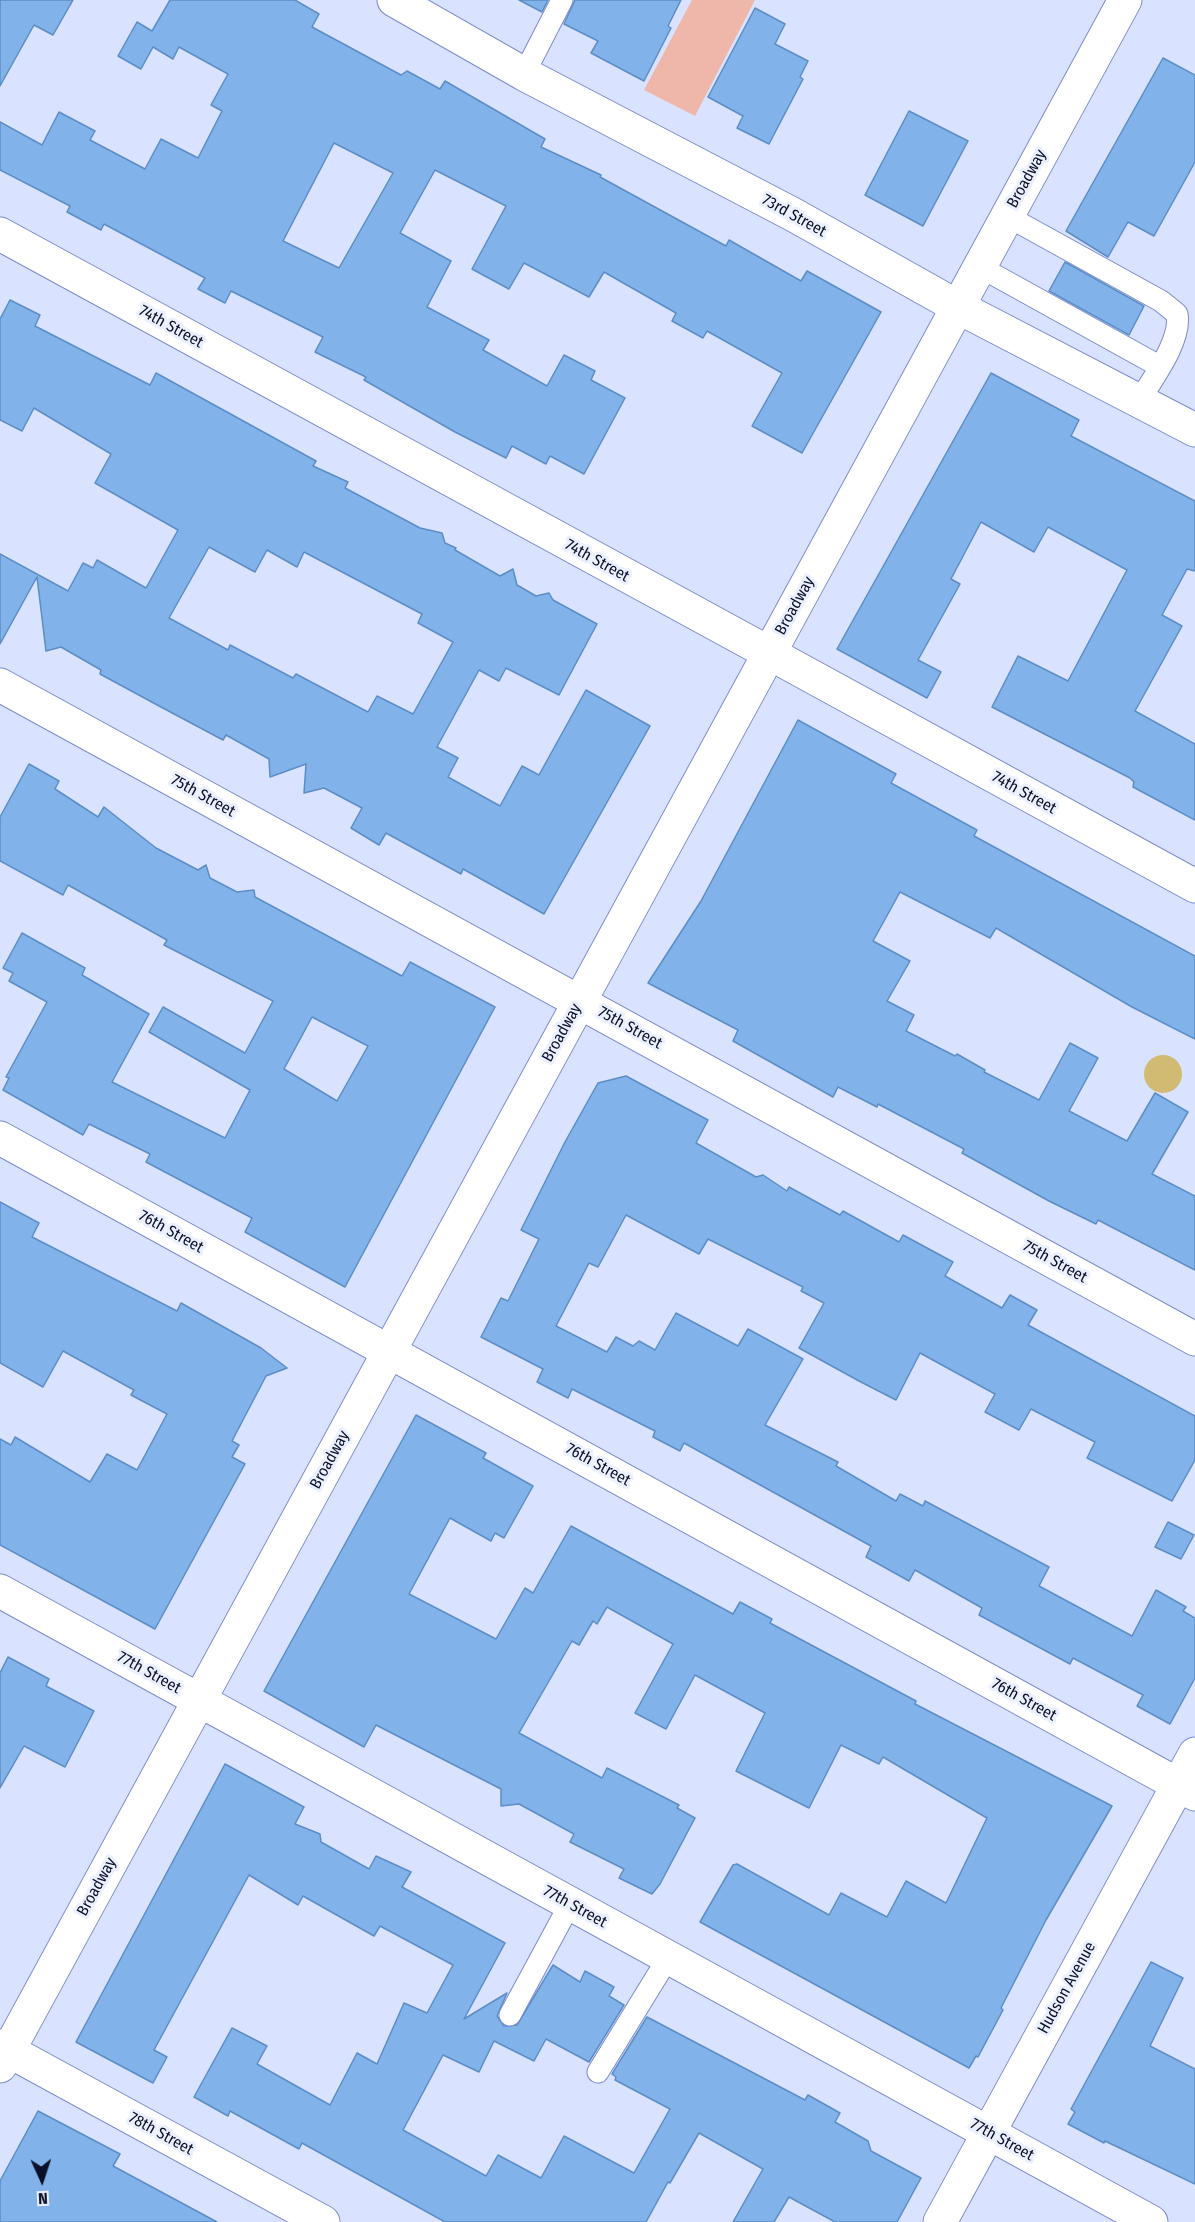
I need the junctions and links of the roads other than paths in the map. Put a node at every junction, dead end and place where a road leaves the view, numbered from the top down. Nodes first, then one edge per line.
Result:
1 (562, 0) edge
2 (1125, 0) edge
3 (408, 4) edge
4 (524, 74) junction
5 (1007, 216) junction
6 (0, 234) edge
7 (980, 267) junction
8 (958, 307) junction
9 (1159, 366) junction
10 (1139, 401) junction
11 (1195, 430) edge
12 (769, 653) junction
13 (0, 685) edge
14 (1195, 886) edge
15 (580, 1001) junction
16 (0, 1138) edge
17 (1195, 1339) edge
18 (389, 1351) junction
19 (0, 1591) edge
20 (199, 1701) junction
21 (1195, 1754) edge
22 (1187, 1789) edge
23 (570, 1904) junction
24 (668, 1958) junction
25 (510, 2015) dead end
26 (3, 2054) edge
27 (598, 2072) dead end
28 (987, 2133) junction
29 (323, 2222) edge
30 (940, 2222) edge
31 (1151, 2222) edge

1 - 4 lane
2 - 5 street, Broadway
3 - 4 street, 73rd Street
4 - 8 street, 73rd Street
5 - 7 street, Broadway
5 - 9 lane
6 - 12 street, 74th Street
7 - 8 street, Broadway
7 - 9 lane
8 - 10 street, 73rd Street
8 - 12 street, Broadway
9 - 10 lane
10 - 11 street, 73rd Street
12 - 14 street, 74th Street
12 - 15 street, Broadway
13 - 15 street, 75th Street
15 - 17 street, 75th Street
15 - 18 street, Broadway
16 - 18 street, 76th Street
18 - 20 street, Broadway
18 - 22 street, 76th Street
19 - 20 street, 77th Street
20 - 23 street, 77th Street
20 - 26 street, Broadway
21 - 22 street, Hudson Avenue
22 - 28 street, Hudson Avenue
23 - 24 street, 77th Street
23 - 25 lane
24 - 27 lane
24 - 28 street, 77th Street
26 - 29 street, 78th Street
28 - 30 street, Hudson Avenue
28 - 31 street, 77th Street

